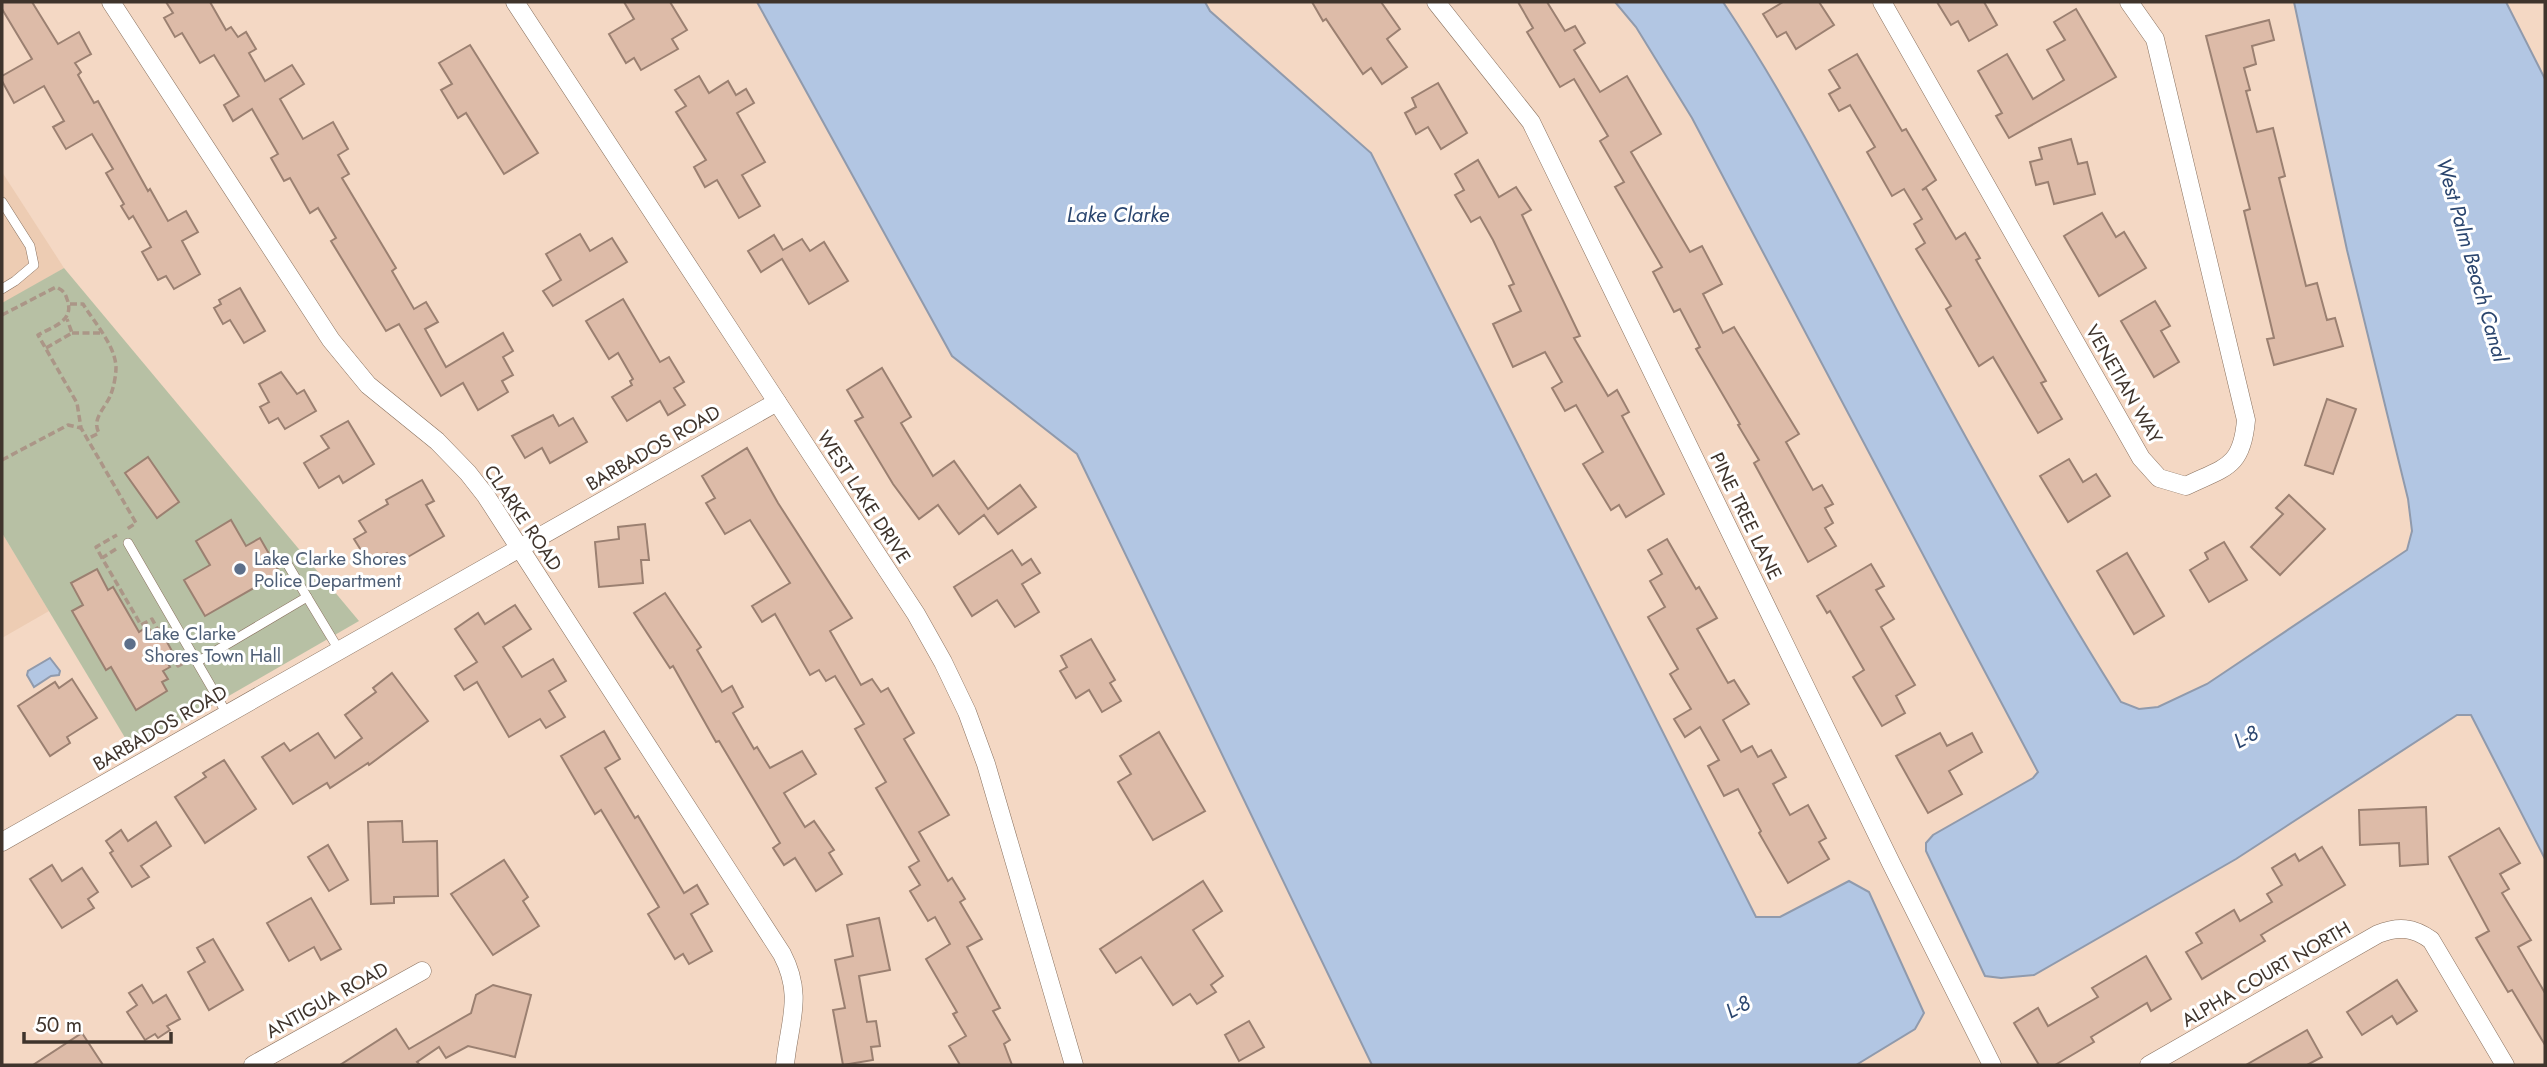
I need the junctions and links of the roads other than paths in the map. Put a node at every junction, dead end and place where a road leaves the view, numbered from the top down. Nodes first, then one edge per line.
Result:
1 (111, 2) edge
2 (515, 2) edge
3 (1436, 2) edge
4 (1882, 2) edge
5 (2129, 2) edge
6 (2, 202) edge
7 (2, 289) edge
8 (777, 402) junction
9 (128, 542) road end
10 (519, 548) junction
11 (285, 559) dead end
12 (307, 597) junction
13 (339, 650) junction
14 (197, 662) junction
15 (227, 714) junction
16 (2, 842) edge
17 (422, 971) dead end
18 (253, 1065) edge
19 (785, 1065) edge
20 (1074, 1065) edge
21 (1992, 1065) edge
22 (2149, 1065) edge
23 (2505, 1065) edge

1 - 10 street, CLARKE ROAD
2 - 8 street, WEST LAKE DRIVE
3 - 21 street, PINE TREE LANE
4 - 5 street, VENETIAN WAY
6 - 7 lane
8 - 10 street, BARBADOS ROAD
8 - 20 street, WEST LAKE DRIVE
9 - 14 lane
10 - 13 street, BARBADOS ROAD
10 - 19 street, CLARKE ROAD
11 - 12 lane
12 - 13 lane
12 - 14 lane
13 - 15 street, BARBADOS ROAD
14 - 15 lane
15 - 16 street, BARBADOS ROAD
17 - 18 street, ANTIGUA ROAD
22 - 23 street, ALPHA COURT NORTH

